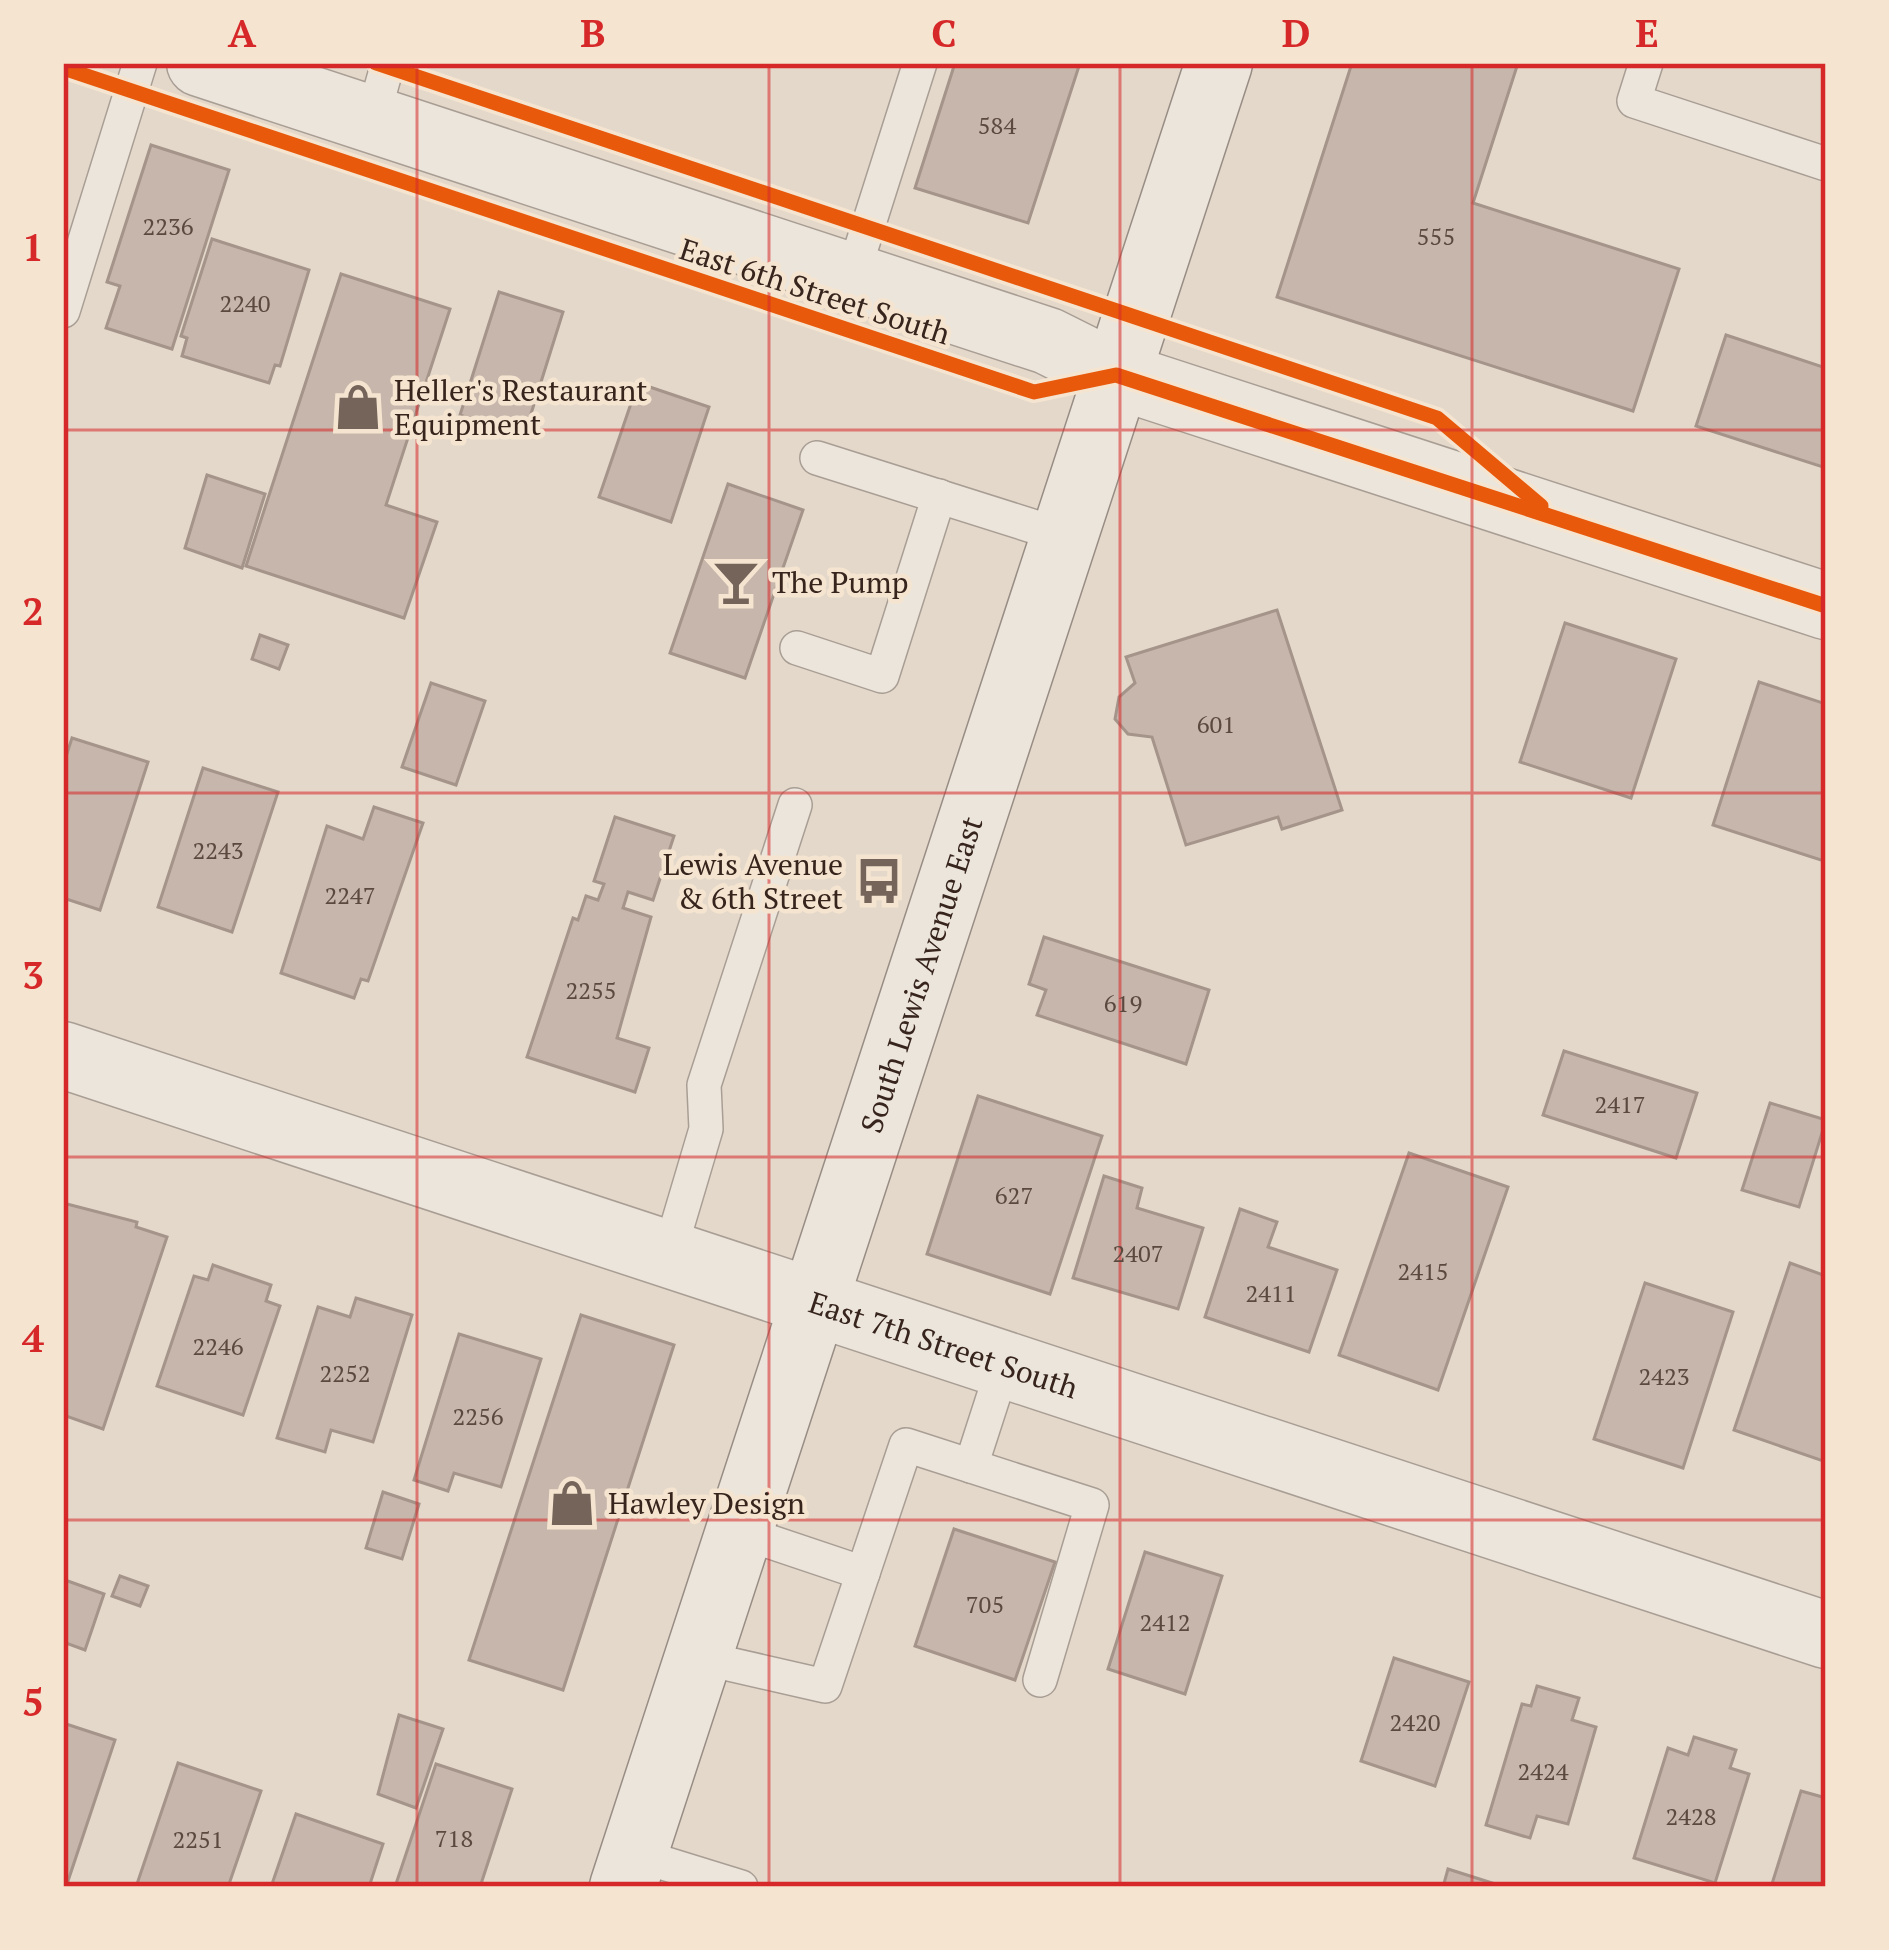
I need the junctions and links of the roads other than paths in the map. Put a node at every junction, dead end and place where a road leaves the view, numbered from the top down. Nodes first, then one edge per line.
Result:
1 (140, 63) edge
2 (200, 63) edge
3 (920, 63) edge
4 (1219, 63) edge
5 (1646, 63) edge
6 (380, 91) edge
7 (1826, 164) edge
8 (852, 277) junction
9 (63, 311) edge
10 (1116, 375) junction
11 (817, 458) dead end
12 (939, 496) junction
13 (1064, 536) junction
14 (1826, 605) edge
15 (797, 648) dead end
16 (795, 805) dead end
17 (63, 1055) edge
18 (668, 1257) junction
19 (812, 1305) junction
20 (1003, 1367) junction
21 (971, 1466) junction
22 (738, 1531) junction
23 (863, 1573) junction
24 (1826, 1635) edge
25 (698, 1658) junction
26 (1040, 1680) dead end
27 (629, 1870) edge
28 (741, 1887) edge

1 - 9 lane
2 - 6 street, East 6th Street South
3 - 8 lane
4 - 10 street, South Lewis Avenue East
5 - 7 lane
6 - 8 street, East 6th Street South
8 - 10 street, East 6th Street South
10 - 13 street, South Lewis Avenue East
10 - 14 street, East 6th Street South
11 - 12 lane
12 - 13 lane
12 - 15 lane
13 - 19 street, South Lewis Avenue East
16 - 18 lane
17 - 18 street, East 7th Street South
18 - 19 street, East 7th Street South
19 - 20 street, East 7th Street South
19 - 22 street, South Lewis Avenue East
20 - 21 lane
20 - 24 street, East 7th Street South
21 - 23 lane
21 - 26 lane
22 - 23 lane
22 - 25 street, South Lewis Avenue East
23 - 25 lane
25 - 27 street, South Lewis Avenue East
27 - 28 lane

